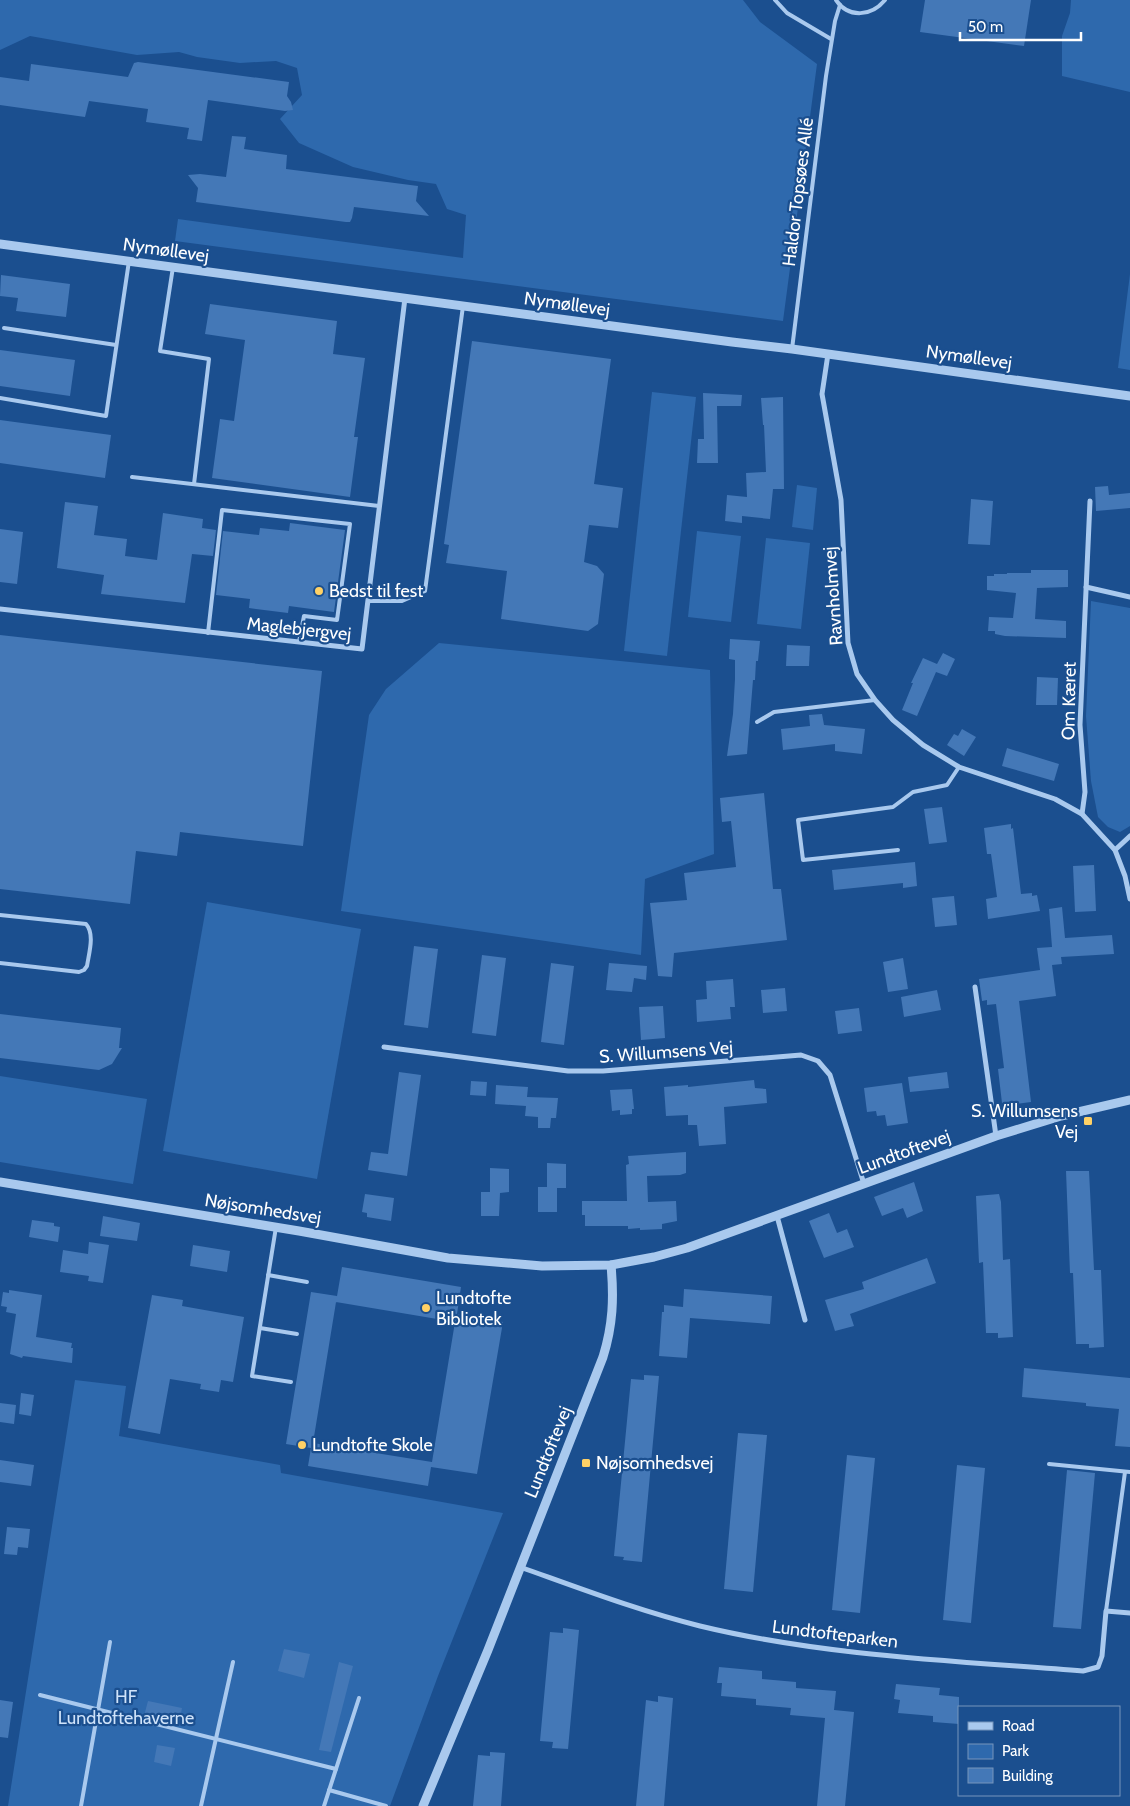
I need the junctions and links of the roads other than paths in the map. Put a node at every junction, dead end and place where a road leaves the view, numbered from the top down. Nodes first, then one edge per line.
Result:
1 (775, 0) edge
2 (836, 0) edge
3 (885, 0) edge
4 (840, 5) junction
5 (831, 39) junction
6 (0, 244) edge
7 (129, 261) junction
8 (173, 267) junction
9 (405, 298) junction
10 (463, 306) junction
11 (4, 328) dead end
12 (116, 346) junction
13 (792, 349) junction
14 (828, 354) junction
15 (1130, 396) edge
16 (0, 398) edge
17 (132, 477) dead end
18 (194, 484) junction
19 (1090, 501) dead end
20 (379, 506) junction
21 (1086, 587) junction
22 (1130, 597) edge
23 (368, 601) junction
24 (0, 609) edge
25 (208, 632) junction
26 (300, 642) junction
27 (874, 700) junction
28 (757, 722) dead end
29 (959, 767) junction
30 (1082, 814) junction
31 (1130, 836) edge
32 (898, 850) dead end
33 (1115, 850) junction
34 (1130, 899) edge
35 (0, 915) edge
36 (0, 963) edge
37 (975, 987) dead end
38 (384, 1047) dead end
39 (1130, 1100) edge
40 (996, 1136) junction
41 (0, 1182) edge
42 (864, 1184) junction
43 (777, 1216) junction
44 (276, 1227) junction
45 (611, 1265) junction
46 (268, 1275) junction
47 (307, 1282) dead end
48 (805, 1320) dead end
49 (260, 1328) junction
50 (297, 1334) dead end
51 (290, 1382) dead end
52 (1049, 1464) dead end
53 (1125, 1472) junction
54 (1130, 1472) edge
55 (520, 1567) junction
56 (1106, 1611) junction
57 (1130, 1613) edge
58 (110, 1642) dead end
59 (234, 1662) dead end
60 (40, 1695) dead end
61 (359, 1698) dead end
62 (98, 1710) junction
63 (216, 1739) junction
64 (336, 1769) junction
65 (329, 1790) junction
66 (81, 1806) edge
67 (201, 1806) edge
68 (324, 1806) edge
69 (386, 1806) edge
70 (423, 1806) edge

1 - 5 lane
2 - 4 lane
3 - 4 lane
4 - 5 lane, Haldor Topsøes Allé
5 - 13 lane, Haldor Topsøes Allé
6 - 7 street, Nymøllevej
7 - 8 street, Nymøllevej
7 - 12 lane
8 - 9 street, Nymøllevej
8 - 18 lane
9 - 10 street, Nymøllevej
9 - 20 street, Maglebjergvej
10 - 13 street, Nymøllevej
10 - 23 lane
11 - 12 lane
12 - 16 lane
13 - 14 street, Nymøllevej
14 - 15 street, Nymøllevej
14 - 27 street, Ravnholmvej
17 - 18 lane
18 - 20 lane
19 - 21 street, Om Kæret
20 - 23 street, Maglebjergvej
21 - 22 street
21 - 30 street, Om Kæret
23 - 26 street, Maglebjergvej
24 - 25 street, Maglebjergvej
25 - 26 street, Maglebjergvej
25 - 26 lane
27 - 28 lane
27 - 29 street, Ravnholmvej
29 - 30 street, Ravnholmvej
29 - 32 lane
30 - 33 street, Ravnholmvej
31 - 33 street
33 - 34 street, Ravnholmvej
35 - 36 lane
37 - 40 street
38 - 42 street, S. Willumsens Vej
39 - 40 street, Lundtoftevej
40 - 42 street, Lundtoftevej
41 - 44 street, Nøjsomhedsvej
42 - 43 street, Lundtoftevej
43 - 45 street, Lundtoftevej
43 - 48 street
44 - 45 street, Nøjsomhedsvej
44 - 46 lane
45 - 55 street, Lundtoftevej
46 - 47 lane
46 - 49 lane
49 - 50 lane
49 - 51 lane
52 - 53 lane
53 - 54 lane
53 - 56 lane, Lundtofteparken
55 - 56 street, Lundtofteparken
55 - 70 street, Lundtoftevej
56 - 57 street
58 - 62 lane
59 - 63 lane
60 - 62 lane
61 - 64 lane
62 - 63 lane
62 - 66 lane
63 - 64 lane
63 - 67 lane
64 - 65 lane
65 - 68 lane
65 - 69 lane

